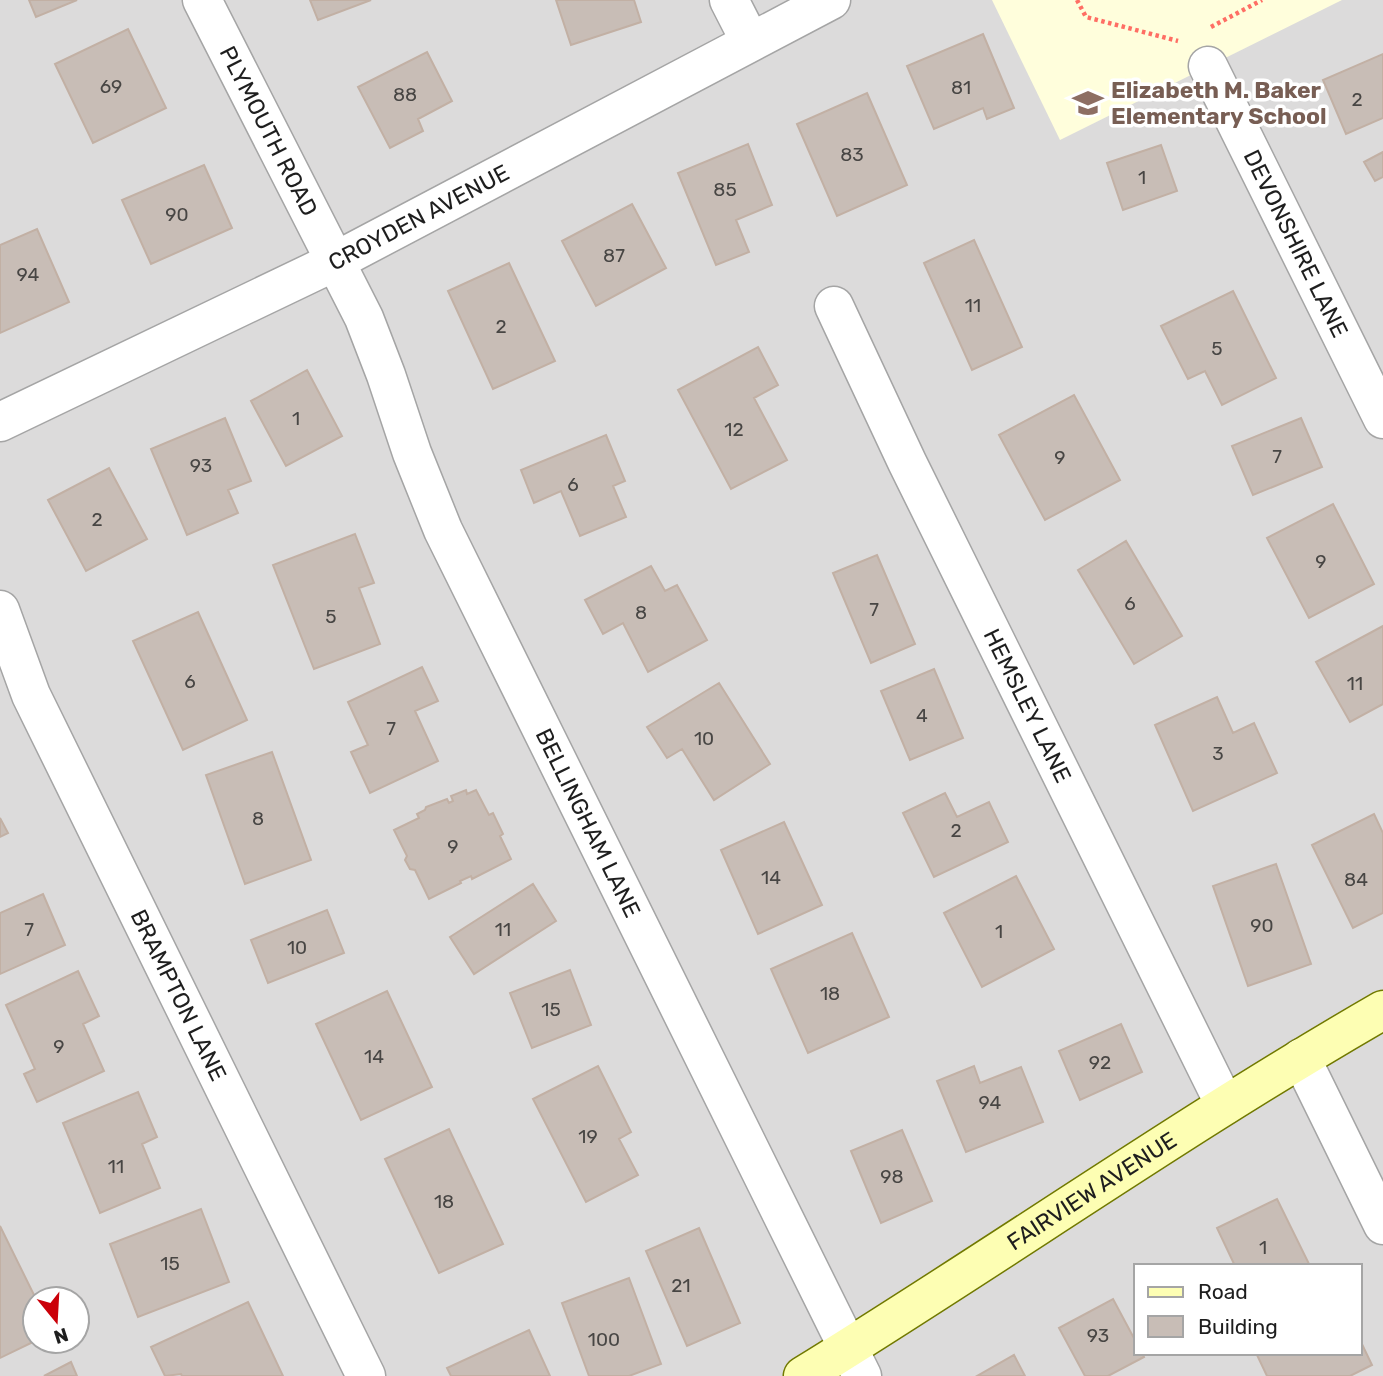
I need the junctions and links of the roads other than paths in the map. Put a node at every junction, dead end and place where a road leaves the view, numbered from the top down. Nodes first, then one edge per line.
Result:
1 (202, 0) edge
2 (729, 0) edge
3 (831, 0) edge
4 (750, 41) junction
5 (1199, 46) road end
6 (334, 262) junction
7 (834, 306) dead end
8 (1383, 419) edge
9 (0, 422) edge
10 (0, 610) edge
11 (1383, 1010) edge
12 (1301, 1058) junction
13 (1225, 1105) junction
14 (1383, 1225) edge
15 (855, 1362) edge
16 (366, 1376) edge
17 (803, 1376) edge

1 - 6 street, PLYMOUTH ROAD
2 - 4 street
3 - 4 street, CROYDEN AVENUE
4 - 6 street, CROYDEN AVENUE
5 - 8 street, DEVONSHIRE LANE
6 - 9 street, CROYDEN AVENUE
6 - 15 street, BELLINGHAM LANE
7 - 13 street, HEMSLEY LANE
10 - 16 street, BRAMPTON LANE
11 - 12 street, FAIRVIEW AVENUE
12 - 13 street, FAIRVIEW AVENUE
12 - 14 street
13 - 15 street, FAIRVIEW AVENUE
15 - 17 street, FAIRVIEW AVENUE

